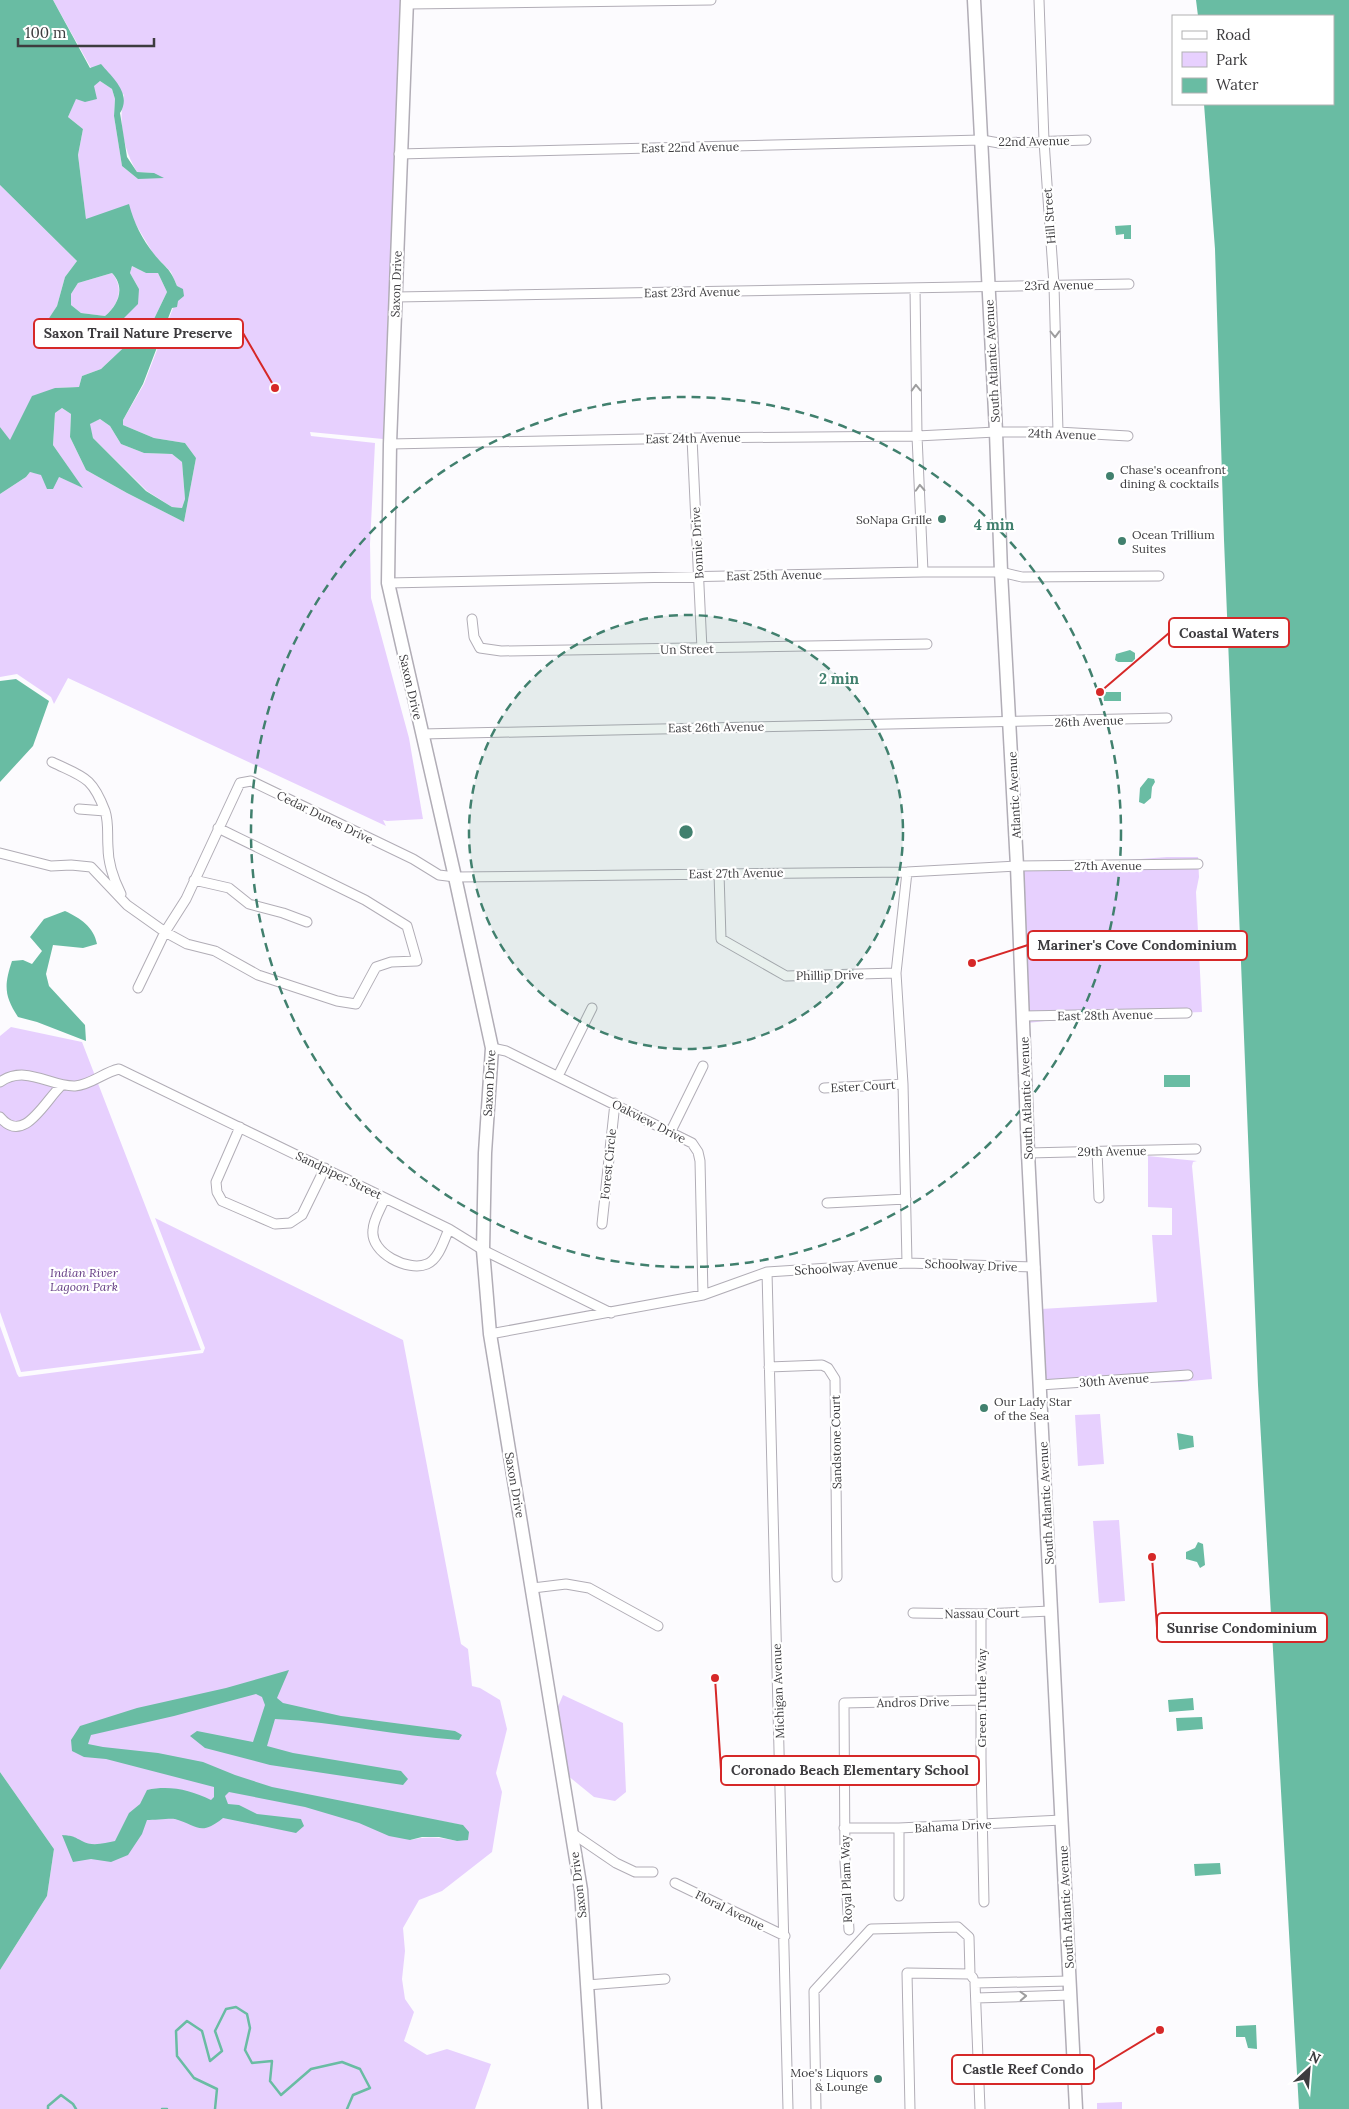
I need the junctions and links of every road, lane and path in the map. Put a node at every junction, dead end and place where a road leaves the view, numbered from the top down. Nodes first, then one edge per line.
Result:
1 (711, 0) edge
2 (974, 0) edge
3 (1039, 0) edge
4 (407, 2) edge
5 (982, 140) junction
6 (1086, 140) dead end
7 (1044, 141) junction
8 (399, 154) junction
9 (1129, 284) dead end
10 (1054, 285) junction
11 (989, 286) junction
12 (915, 288) junction
13 (396, 297) junction
14 (996, 432) junction
15 (1058, 432) junction
16 (918, 436) junction
17 (1128, 436) dead end
18 (692, 438) junction
19 (390, 444) junction
20 (923, 572) junction
21 (1001, 572) junction
22 (1160, 576) dead end
23 (699, 577) junction
24 (388, 583) junction
25 (472, 619) dead end
26 (926, 644) dead end
27 (702, 649) junction
28 (1167, 718) dead end
29 (1010, 723) junction
30 (422, 734) junction
31 (52, 762) dead end
32 (79, 809) dead end
33 (105, 811) junction
34 (218, 828) junction
35 (0, 853) edge
36 (1198, 864) dead end
37 (1017, 866) junction
38 (907, 872) junction
39 (719, 873) junction
40 (455, 877) junction
41 (194, 880) junction
42 (127, 905) junction
43 (307, 922) dead end
44 (165, 932) junction
45 (896, 973) junction
46 (138, 988) dead end
47 (592, 1008) dead end
48 (1187, 1013) dead end
49 (1023, 1016) junction
50 (492, 1048) junction
51 (703, 1066) dead end
52 (558, 1076) junction
53 (0, 1082) edge
54 (903, 1084) junction
55 (62, 1085) junction
56 (824, 1088) dead end
57 (615, 1103) junction
58 (0, 1117) edge
59 (240, 1127) junction
60 (671, 1131) junction
61 (1196, 1149) dead end
62 (1097, 1151) junction
63 (1028, 1153) junction
64 (325, 1168) junction
65 (385, 1198) junction
66 (1099, 1198) dead end
67 (906, 1199) junction
68 (827, 1203) dead end
69 (602, 1224) dead end
70 (449, 1229) junction
71 (483, 1250) junction
72 (907, 1264) junction
73 (1035, 1267) junction
74 (767, 1272) junction
75 (703, 1295) junction
76 (611, 1313) junction
77 (490, 1334) junction
78 (769, 1367) junction
79 (1188, 1375) dead end
80 (1040, 1386) junction
81 (837, 1577) dead end
82 (533, 1588) junction
83 (1051, 1610) junction
84 (913, 1613) dead end
85 (981, 1614) junction
86 (658, 1626) dead end
87 (980, 1700) junction
88 (844, 1703) joint
89 (1062, 1820) junction
90 (983, 1824) junction
91 (844, 1828) junction
92 (898, 1828) junction
93 (572, 1833) junction
94 (653, 1872) dead end
95 (675, 1883) dead end
96 (899, 1896) dead end
97 (984, 1902) dead end
98 (849, 1930) dead end
99 (785, 1936) junction
100 (970, 1974) junction
101 (665, 1979) dead end
102 (1070, 1981) junction
103 (975, 1983) junction
104 (587, 1985) junction
105 (1070, 1995) junction
106 (976, 1998) junction
107 (595, 2109) edge
108 (788, 2109) edge
109 (816, 2109) edge
110 (910, 2109) edge
111 (980, 2109) edge
112 (1076, 2109) edge

1 - 4 street
2 - 5 street, South Atlantic Avenue
3 - 7 street, Hill Street
4 - 8 street, Saxon Drive
5 - 7 street, 22nd Avenue
5 - 8 street, East 22nd Avenue
5 - 11 street, South Atlantic Avenue
6 - 7 street, 22nd Avenue
7 - 10 street, Hill Street
8 - 13 street, Saxon Drive
9 - 10 street, 23rd Avenue
10 - 11 street, 23rd Avenue
10 -> 15 street, Hill Street
11 - 12 street, East 23rd Avenue
11 - 14 street, South Atlantic Avenue
12 - 13 street, East 23rd Avenue
16 -> 12 street
13 - 19 street, Saxon Drive
14 - 15 street, 24th Avenue
14 - 16 street, East 24th Avenue
14 - 21 street, South Atlantic Avenue
15 - 17 street, 24th Avenue
16 - 18 street, East 24th Avenue
20 -> 16 street
18 - 19 street, East 24th Avenue
18 - 23 street, Bonnie Drive
19 - 24 street, Saxon Drive
20 - 21 street, East 25th Avenue
20 - 23 street, East 25th Avenue
21 - 22 street, East 25th Avenue
21 - 29 street, South Atlantic Avenue
23 - 24 street, East 25th Avenue
23 - 27 street, Bonnie Drive
24 - 30 street, Saxon Drive
25 - 27 street, Un Street
26 - 27 street, Un Street
28 - 29 street, 26th Avenue
29 - 30 street, East 26th Avenue
29 - 37 street, Atlantic Avenue
30 - 40 street, Saxon Drive
31 - 33 street
32 - 33 street
33 - 42 street
34 - 40 street, Cedar Dunes Drive
34 - 41 street, Cedar Dunes Drive
34 - 44 street
35 - 42 street
36 - 37 street, 27th Avenue
37 - 38 street, East 27th Avenue
37 - 49 street, South Atlantic Avenue
38 - 39 street, East 27th Avenue
38 - 45 street, Schoolway Avenue
39 - 40 street, East 27th Avenue
39 - 45 street, Phillip Drive
40 - 50 street, Saxon Drive
41 - 43 street
41 - 44 street, Cedar Dunes Drive
42 - 44 street
44 - 46 street, Cedar Dunes Drive
45 - 54 street, Schoolway Avenue
47 - 52 street
48 - 49 street, East 28th Avenue
49 - 63 street, South Atlantic Avenue
50 - 52 street, Oakview Drive
50 - 71 street, Saxon Drive
51 - 60 street
52 - 57 street, Oakview Drive
53 - 55 street, Sandpiper Street
54 - 56 street, Ester Court
54 - 67 street, Schoolway Avenue
55 - 58 street
55 - 59 street, Sandpiper Street
57 - 60 street, Oakview Drive
57 - 69 street, Forest Circle
59 - 64 street, Sandpiper Street
59 - 64 street
60 - 75 street, Oakview Drive
61 - 62 street, 29th Avenue
62 - 63 street, 29th Avenue
62 - 66 street
63 - 73 street, South Atlantic Avenue
64 - 65 street, Sandpiper Street
65 - 70 street, Sandpiper Street
65 - 70 street
67 - 68 street
67 - 72 street, Schoolway Avenue
70 - 71 street, Sandpiper Street
71 - 76 street, Sandpiper Street
71 - 77 street, Saxon Drive
72 - 73 street, Schoolway Drive
72 - 74 street, Schoolway Avenue
73 - 80 street, South Atlantic Avenue
74 - 75 street, Schoolway Avenue
74 - 78 street, Michigan Avenue
75 - 76 street, Schoolway Avenue
76 - 77 street, Schoolway Avenue
77 - 82 street, Saxon Drive
78 - 81 street, Sandstone Court
78 - 99 street, Michigan Avenue
79 - 80 street, 30th Avenue
80 - 83 street, South Atlantic Avenue
82 - 86 street
82 - 93 street, Saxon Drive
83 - 85 street, Nassau Court
83 - 89 street, South Atlantic Avenue
84 - 85 street, Nassau Court
85 - 87 street, Green Turtle Way
87 - 88 street, Andros Drive
87 - 90 street, Green Turtle Way
88 - 91 street, Royal Plam Way
89 - 90 street, Bahama Drive
89 - 102 street, South Atlantic Avenue
90 - 92 street, Bahama Drive
90 - 97 street, Green Turtle Way
91 - 92 street, Bahama Drive
91 - 98 street, Royal Plam Way
92 - 96 street
93 - 94 street
93 - 104 street, Saxon Drive
95 - 99 street, Floral Avenue
99 - 108 street, Michigan Avenue
100 - 103 street
100 - 109 street
100 - 110 street
101 - 104 street
102 - 103 street
102 - 105 street, South Atlantic Avenue
103 - 106 street
104 - 107 street, Saxon Drive
106 -> 105 street
105 - 112 street, South Atlantic Avenue
106 - 111 street

